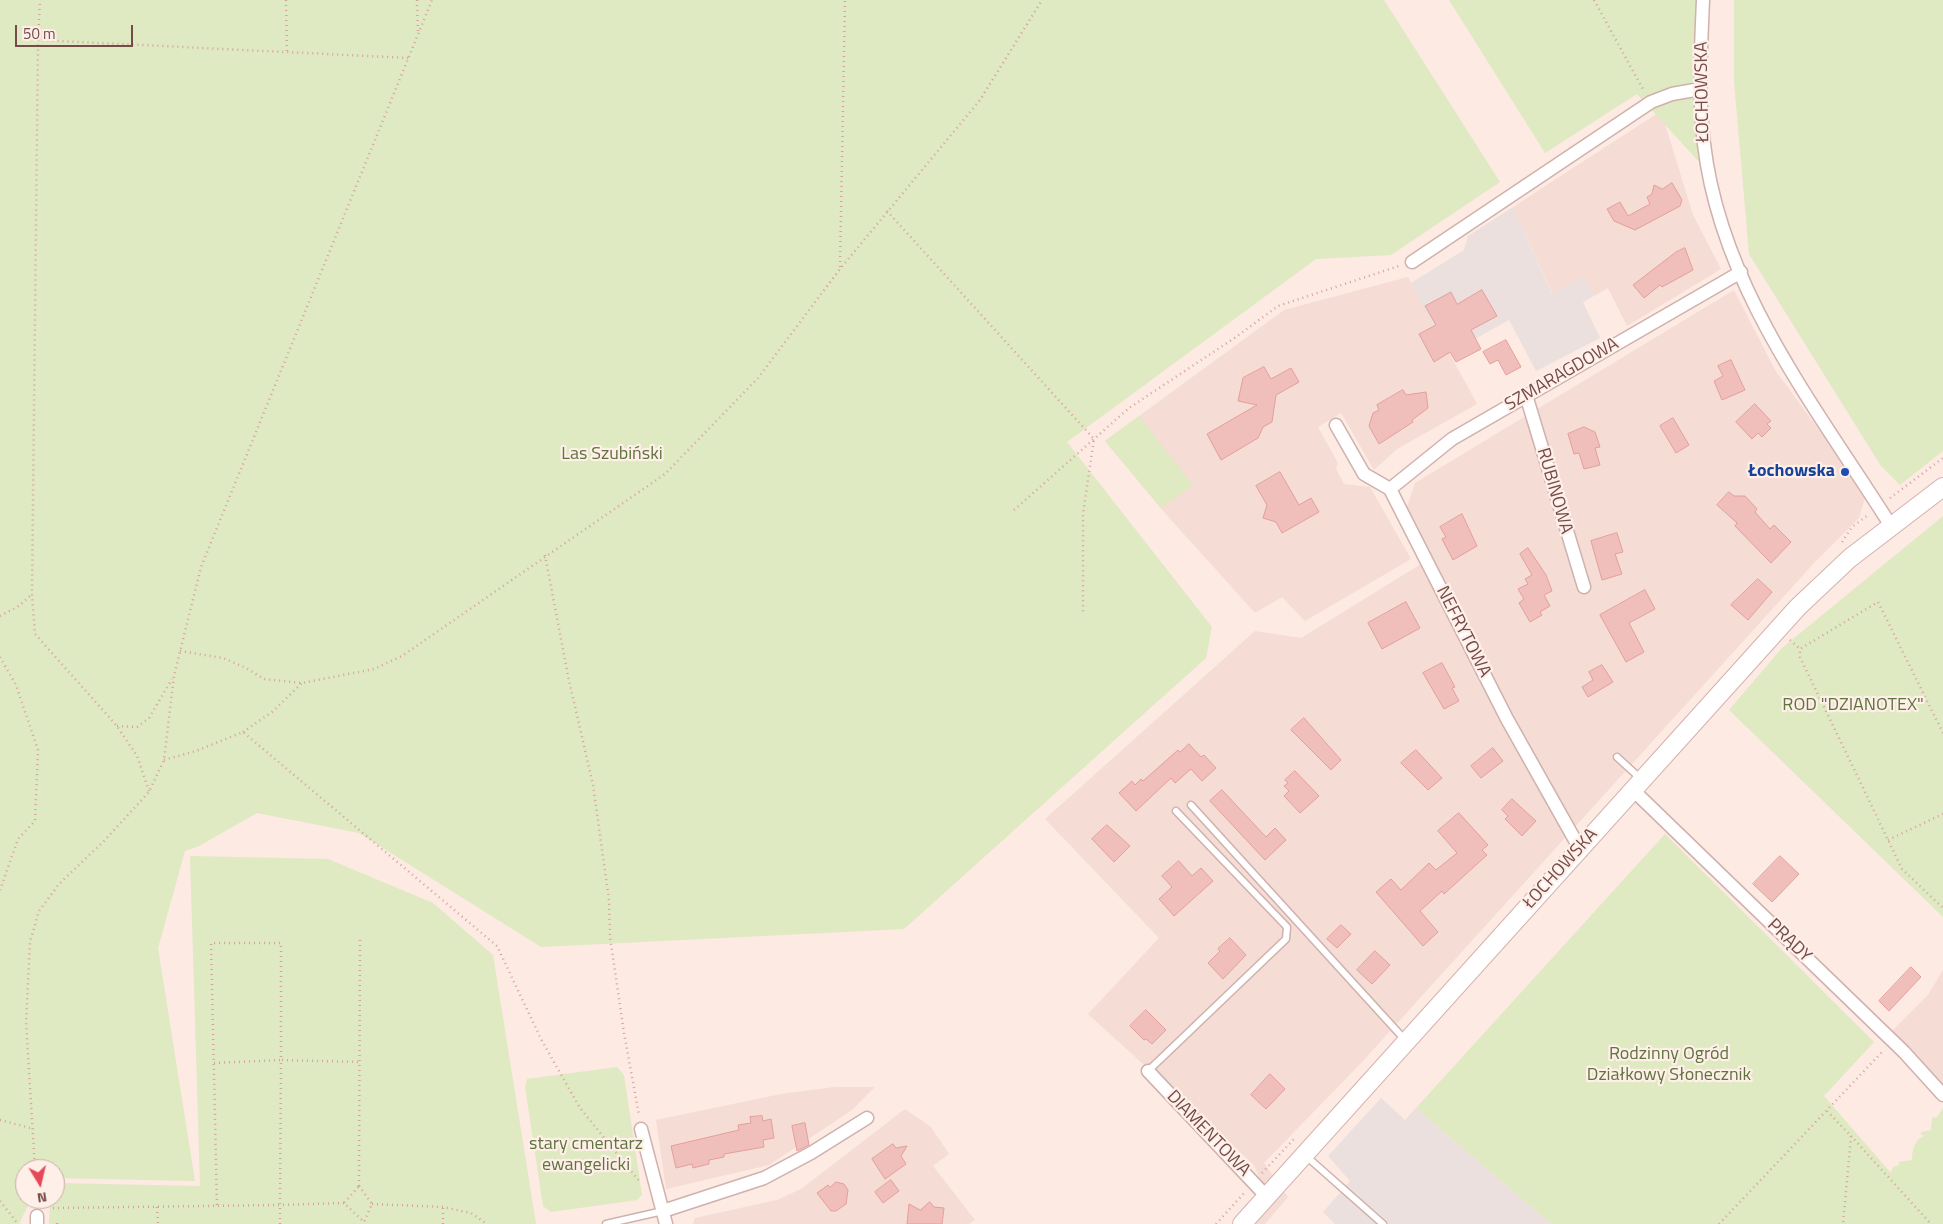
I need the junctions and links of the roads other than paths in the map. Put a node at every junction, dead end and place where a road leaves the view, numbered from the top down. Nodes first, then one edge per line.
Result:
1 (1703, 0) edge
2 (1700, 89) junction
3 (1412, 262) road end
4 (1741, 272) junction
5 (1526, 395) junction
6 (1336, 425) dead end
7 (1943, 487) edge
8 (1390, 489) junction
9 (1891, 526) junction
10 (1584, 587) dead end
11 (1617, 757) dead end
12 (1637, 785) junction
13 (1191, 805) dead end
14 (1176, 811) dead end
15 (1580, 849) junction
16 (1406, 1042) junction
17 (1148, 1071) joint
18 (1943, 1095) edge
19 (868, 1118) dead end
20 (641, 1129) road end
21 (1305, 1156) junction
22 (1268, 1198) junction
23 (665, 1218) edge
24 (606, 1224) edge
25 (1242, 1224) edge
26 (1383, 1224) edge

1 - 2 street, ŁOCHOWSKA
2 - 3 street
2 - 4 street, ŁOCHOWSKA
4 - 5 street, SZMARAGDOWA
4 - 9 street, ŁOCHOWSKA
5 - 8 street, SZMARAGDOWA
5 - 10 street, RUBINOWA
6 - 8 street
7 - 9 main road, ŁOCHOWSKA
8 - 15 street, NEFRYTOWA
9 - 12 main road, ŁOCHOWSKA
11 - 12 lane
12 - 15 main road, ŁOCHOWSKA
12 - 18 street, PRĄDY
13 - 16 lane
14 - 17 lane
15 - 16 main road, ŁOCHOWSKA
16 - 21 main road, ŁOCHOWSKA
17 - 22 street, DIAMENTOWA
19 - 23 street
20 - 23 street
21 - 22 main road, ŁOCHOWSKA
21 - 26 lane
22 - 25 main road, ŁOCHOWSKA
23 - 24 lane

